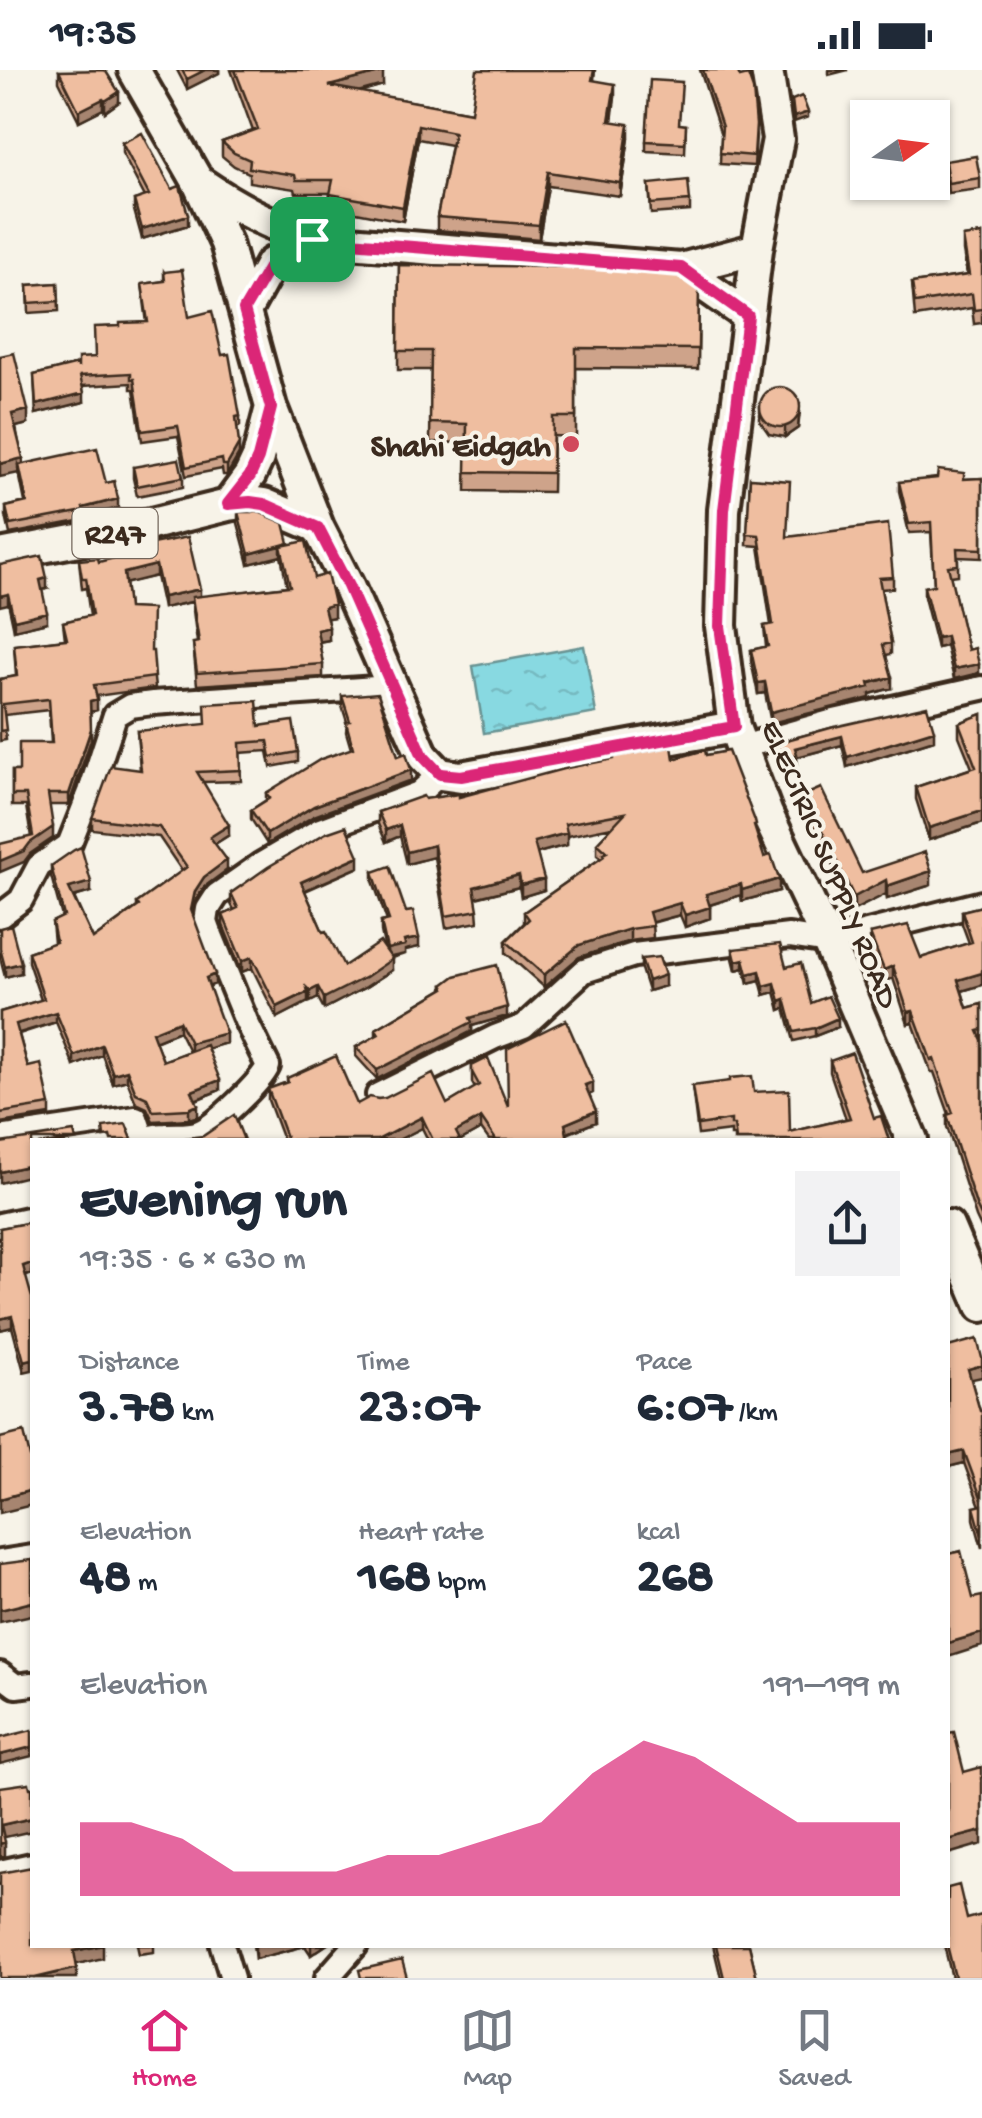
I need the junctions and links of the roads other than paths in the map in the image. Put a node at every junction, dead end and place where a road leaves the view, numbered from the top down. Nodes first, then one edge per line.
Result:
1 (134, 70) edge
2 (767, 70) edge
3 (196, 180) junction
4 (312, 239) junction
5 (757, 250) junction
6 (681, 268) junction
7 (244, 310) junction
8 (748, 316) junction
9 (271, 408) junction
10 (228, 504) junction
11 (318, 528) junction
12 (0, 556) edge
13 (391, 687) junction
14 (982, 688) edge
15 (738, 737) junction
16 (440, 774) junction
17 (982, 902) edge
18 (0, 916) edge
19 (828, 942) junction
20 (378, 1095) edge
21 (0, 1138) edge
22 (142, 1138) edge
23 (150, 1138) edge
24 (911, 1138) edge
25 (30, 1218) edge
26 (0, 1224) edge
27 (950, 1229) edge
28 (973, 1263) edge
29 (982, 1306) edge
30 (30, 1557) edge
31 (0, 1562) edge
32 (0, 1674) edge
33 (30, 1684) edge
34 (30, 1865) edge
35 (0, 1872) edge
36 (223, 1948) edge
37 (353, 1948) edge
38 (232, 1978) edge
39 (327, 1978) edge

1 - 3 main road
2 - 5 main road, ELECTRIC SUPPLY ROAD
3 - 4 main road
3 - 7 main road
4 - 6 main road
4 - 7 main road
5 - 6 main road
5 - 8 main road, ELECTRIC SUPPLY ROAD
6 - 8 main road
7 - 9 main road
8 - 15 main road, ELECTRIC SUPPLY ROAD
9 - 10 main road
9 - 11 main road
10 - 11 main road, R247
10 - 12 main road, R247
11 - 13 main road
13 - 16 main road
13 - 18 street
14 - 15 street
15 - 16 main road
15 - 19 main road, ELECTRIC SUPPLY ROAD
16 - 23 street
17 - 19 street
19 - 20 street
19 - 24 main road, ELECTRIC SUPPLY ROAD
21 - 22 street
25 - 26 street
27 - 28 main road
28 - 29 main road
30 - 31 street
32 - 33 street
34 - 35 street
36 - 38 street
37 - 39 street

